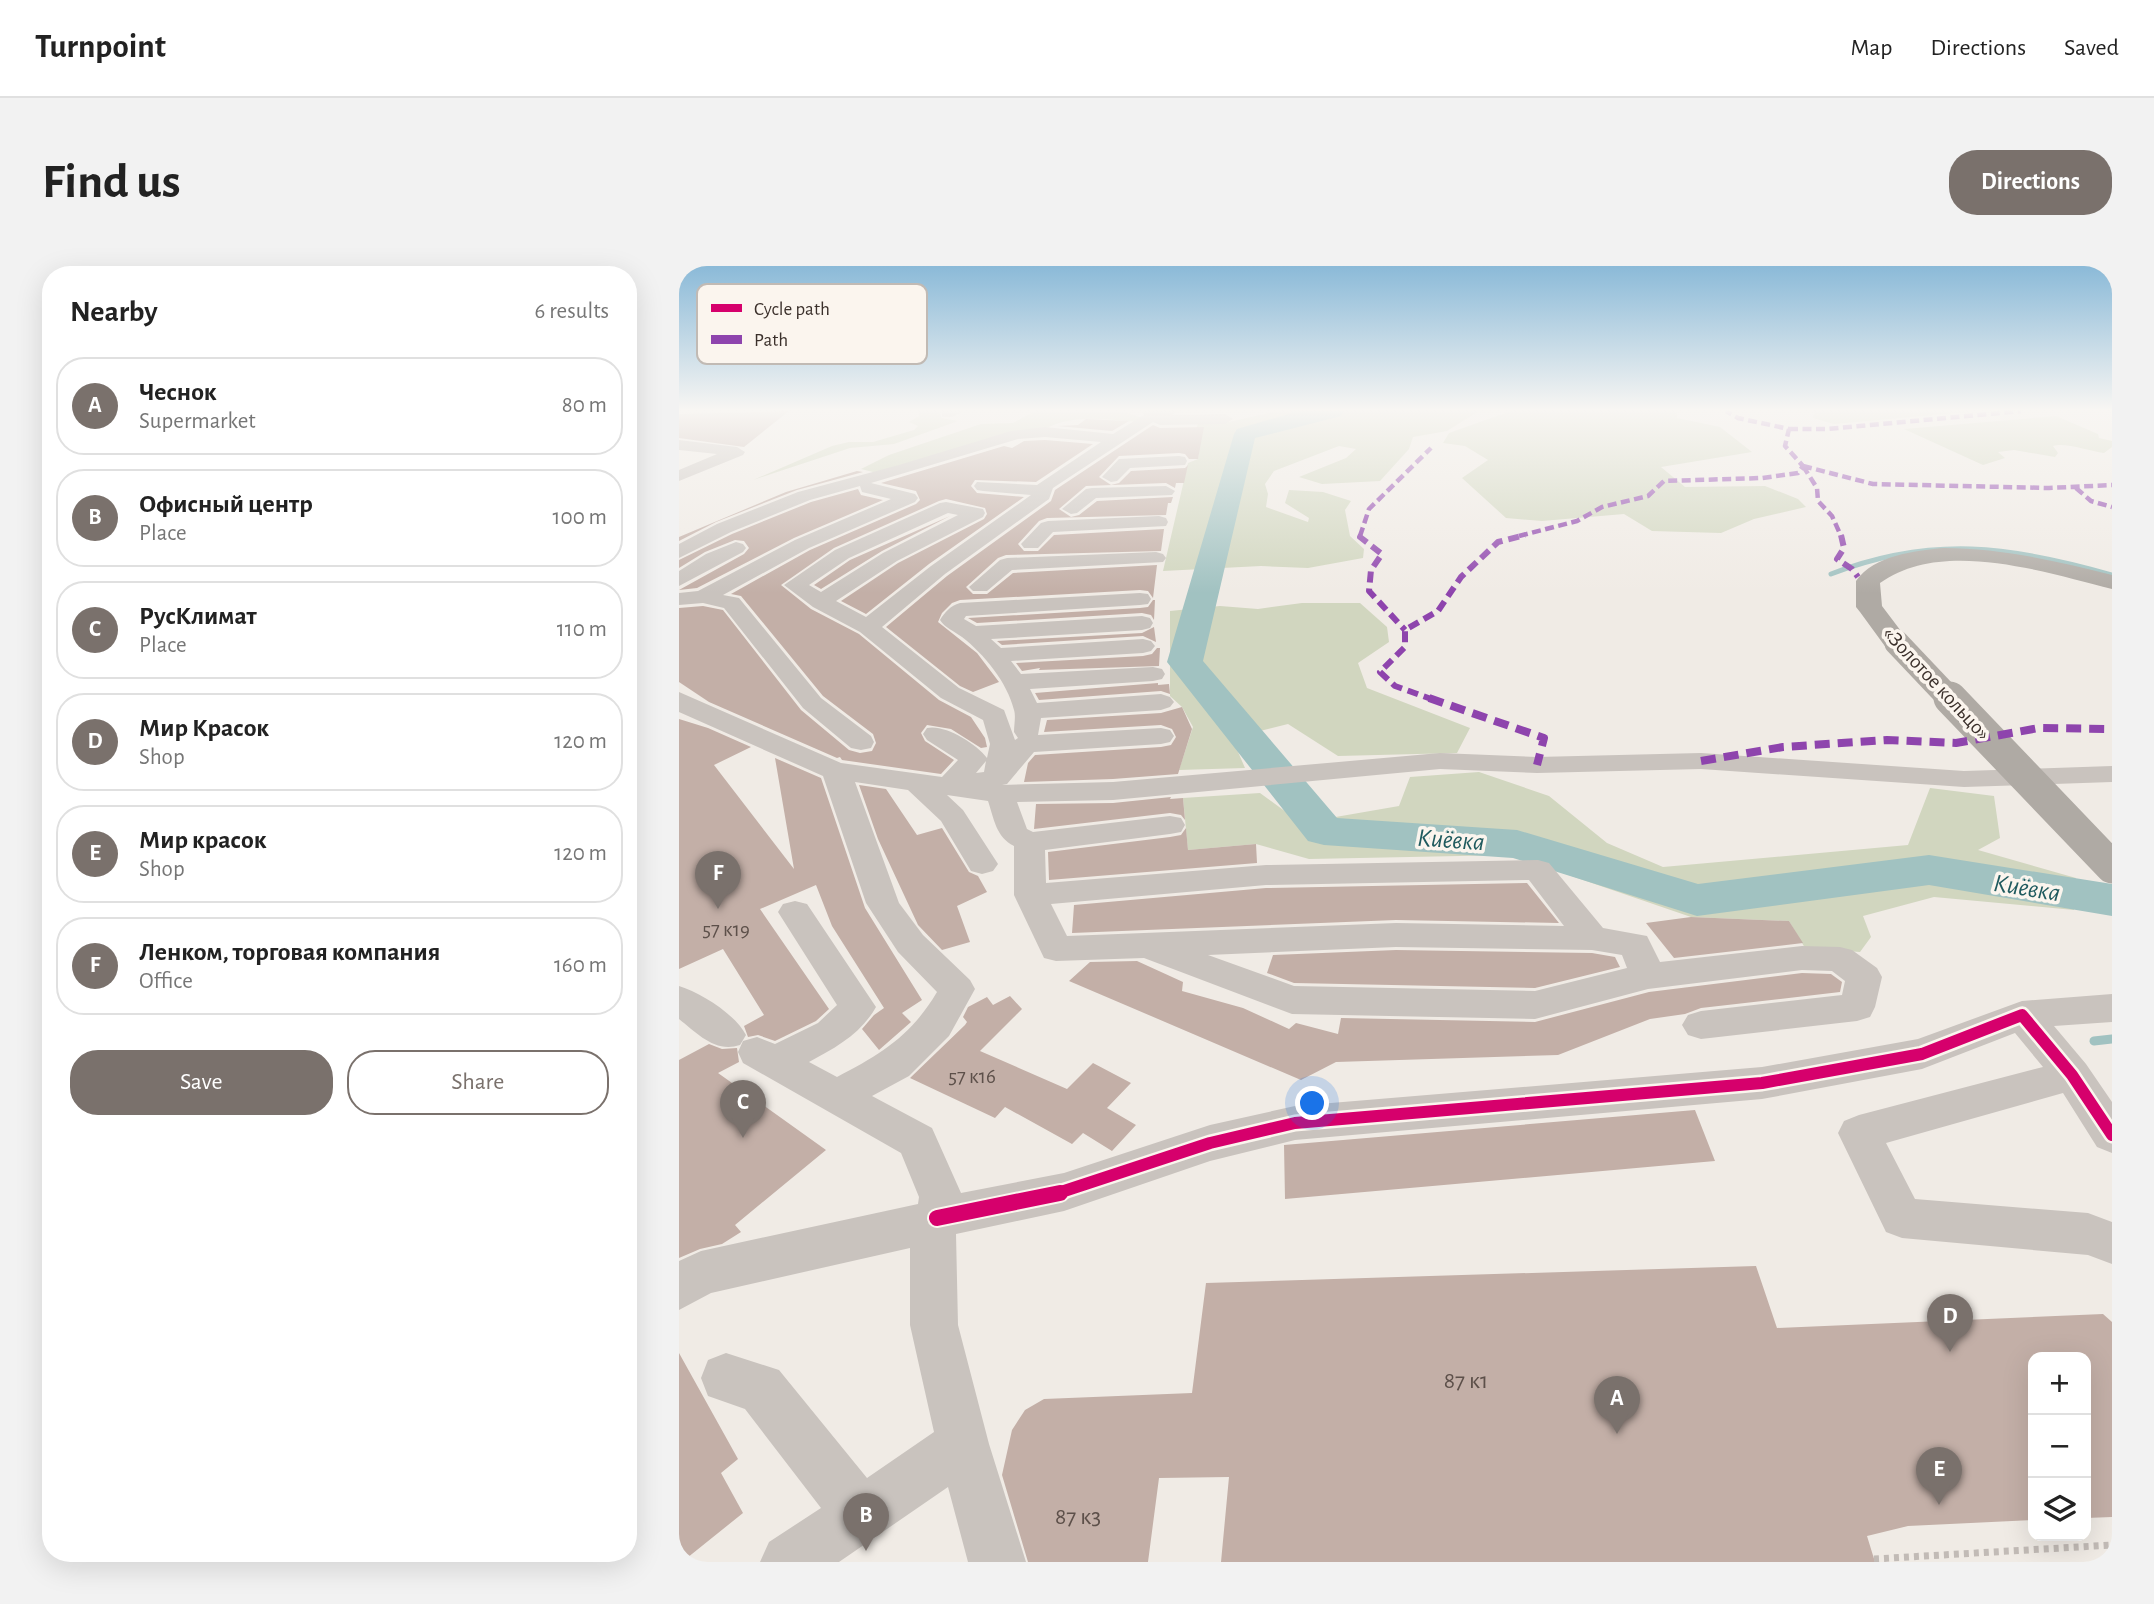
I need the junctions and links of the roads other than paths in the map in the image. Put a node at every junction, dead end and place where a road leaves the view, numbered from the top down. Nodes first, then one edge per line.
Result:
1 (903, 471) edge
2 (1033, 471) edge
3 (1053, 471) edge
4 (1117, 471) edge
5 (1134, 471) edge
6 (1164, 471) edge
7 (1023, 473) dead end
8 (1111, 477) junction
9 (859, 486) junction
10 (983, 486) dead end
11 (1043, 491) junction
12 (1092, 493) junction
13 (1166, 500) junction
14 (1071, 509) junction
15 (820, 512) dead end
16 (1048, 527) junction
17 (749, 543) dead end
18 (1031, 544) junction
19 (679, 552) edge
20 (1007, 564) junction
21 (679, 580) edge
22 (2112, 582) edge
23 (1048, 583) dead end
24 (1021, 585) dead end
25 (981, 587) junction
26 (703, 597) junction
27 (679, 599) edge
28 (821, 602) junction
29 (960, 610) junction
30 (868, 626) junction
31 (971, 633) junction
32 (995, 655) junction
33 (1153, 674) dead end
34 (1014, 682) junction
35 (679, 700) edge
36 (1161, 702) dead end
37 (1028, 711) junction
38 (936, 734) dead end
39 (1161, 736) dead end
40 (861, 743) dead end
41 (1026, 744) junction
42 (835, 771) junction
43 (2112, 774) edge
44 (917, 783) junction
45 (998, 786) junction
46 (949, 787) junction
47 (1170, 825) dead end
48 (1029, 842) junction
49 (982, 864) dead end
50 (2112, 867) edge
51 (1030, 895) junction
52 (795, 912) dead end
53 (1592, 938) junction
54 (1149, 946) junction
55 (1648, 976) junction
56 (679, 1000) edge
57 (2112, 1008) edge
58 (2022, 1015) junction
59 (1701, 1025) dead end
60 (753, 1050) junction
61 (2072, 1075) junction
62 (836, 1097) junction
63 (2112, 1135) edge
64 (937, 1218) junction
65 (2112, 1243) edge
66 (679, 1287) edge
67 (726, 1378) dead end
68 (963, 1444) junction
69 (862, 1515) junction
70 (789, 1562) edge
71 (997, 1562) edge

1 - 9 street
2 - 7 street
3 - 11 street
4 - 8 street
5 - 13 street
6 - 13 street
8 - 12 street
8 - 13 street
9 - 15 street
9 - 19 street
9 - 26 street
10 - 11 street
11 - 30 street
12 - 13 street
12 - 14 street
13 - 14 street
13 - 16 street
13 - 18 street
13 - 20 street
14 - 16 street
16 - 18 street
17 - 21 street
18 - 20 street
20 - 25 street
22 - 50 highway, «Золотое кольцо», bridge
23 - 29 street
24 - 25 street
25 - 29 street
26 - 27 street
26 - 40 street
28 - 28 street
28 - 30 street
29 - 31 street
30 - 45 street
31 - 32 street
31 - 32 street
32 - 34 street
33 - 34 street
34 - 37 street
35 - 42 street
36 - 37 street
37 - 41 street
38 - 46 street
39 - 41 street
41 - 45 street
42 - 44 street
42 - 62 street
43 - 45 street
44 - 46 street
44 - 49 street
45 - 46 street
45 - 48 street
47 - 48 street
48 - 51 street
51 - 53 street
51 - 54 street
52 - 60 street
53 - 54 street
53 - 55 street
54 - 55 street
55 - 59 street
56 - 60 street
57 - 58 street
58 - 61 street
58 - 64 street
60 - 62 street
61 - 63 street
61 - 65 street
62 - 64 street
64 - 66 street
64 - 68 street
67 - 69 street
68 - 69 street
68 - 71 street
69 - 70 street

